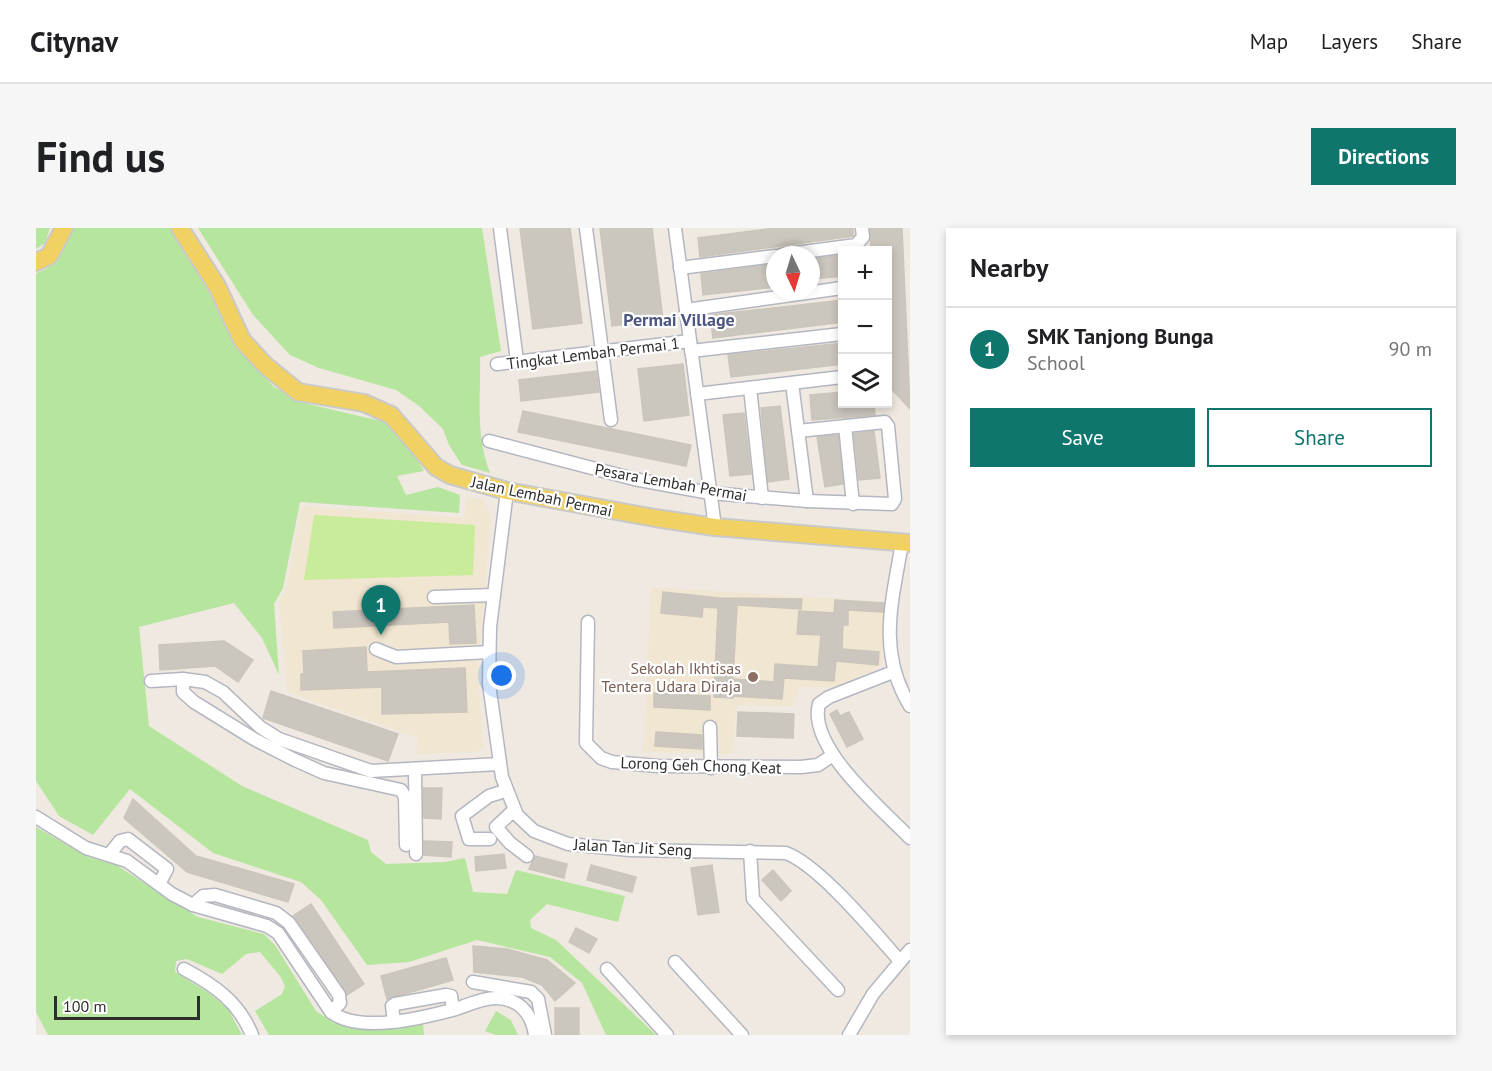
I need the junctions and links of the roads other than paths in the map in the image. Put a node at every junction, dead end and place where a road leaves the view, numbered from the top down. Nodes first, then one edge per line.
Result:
1 (64, 228) edge
2 (180, 228) edge
3 (500, 228) edge
4 (586, 228) edge
5 (675, 228) edge
6 (862, 228) edge
7 (820, 250) edge
8 (766, 257) edge
9 (36, 262) edge
10 (680, 268) junction
11 (838, 289) edge
12 (686, 310) junction
13 (838, 334) edge
14 (691, 346) junction
15 (602, 351) junction
16 (517, 361) junction
17 (497, 364) dead end
18 (838, 378) edge
19 (792, 383) junction
20 (750, 388) junction
21 (697, 394) junction
22 (611, 420) dead end
23 (845, 426) junction
24 (798, 431) junction
25 (489, 441) dead end
26 (507, 491) junction
27 (710, 493) junction
28 (762, 498) junction
29 (807, 501) junction
30 (853, 504) junction
31 (715, 527) junction
32 (906, 543) edge
33 (494, 595) junction
34 (434, 597) dead end
35 (588, 622) dead end
36 (376, 649) dead end
37 (489, 652) junction
38 (893, 672) junction
39 (183, 679) junction
40 (151, 681) dead end
41 (910, 706) edge
42 (710, 727) dead end
43 (833, 755) junction
44 (499, 764) junction
45 (711, 768) junction
46 (415, 769) junction
47 (505, 790) junction
48 (514, 810) junction
49 (36, 817) edge
50 (910, 838) edge
51 (490, 839) dead end
52 (406, 845) dead end
53 (750, 850) junction
54 (416, 854) dead end
55 (109, 855) junction
56 (527, 856) dead end
57 (159, 884) junction
58 (193, 905) junction
59 (290, 923) junction
60 (278, 933) junction
61 (910, 950) edge
62 (900, 961) junction
63 (675, 962) dead end
64 (184, 969) dead end
65 (607, 969) dead end
66 (473, 982) dead end
67 (838, 990) dead end
68 (331, 1012) junction
69 (252, 1035) edge
70 (535, 1035) edge
71 (545, 1035) edge
72 (667, 1035) edge
73 (742, 1035) edge
74 (849, 1035) edge

1 - 9 main road
2 - 26 main road, Jalan Lembah Permai
3 - 16 street
4 - 15 street
5 - 10 street
6 - 7 street
8 - 10 street
10 - 12 street
11 - 12 street
12 - 14 street
13 - 14 street, Tingkat Lembah Permai 1
14 - 15 street, Tingkat Lembah Permai 1
14 - 21 street
15 - 16 street, Tingkat Lembah Permai 1
15 - 22 street
16 - 17 street, Tingkat Lembah Permai 1
18 - 19 street
19 - 20 street
19 - 24 street
20 - 21 street
20 - 28 street
21 - 27 street
23 - 24 street
23 - 30 street
23 - 30 street, Pesara Lembah Permai
24 - 29 street
25 - 27 street, Pesara Lembah Permai
26 - 31 main road, Jalan Lembah Permai
26 - 33 street, Jalan Tan Jit Seng
27 - 28 street, Pesara Lembah Permai
27 - 31 street
28 - 29 street, Pesara Lembah Permai
29 - 30 street, Pesara Lembah Permai
31 - 32 main road, Jalan Lembah Permai
32 - 38 street
33 - 34 street
33 - 37 street, Jalan Tan Jit Seng
35 - 45 street, Lorong Geh Chong Keat
36 - 37 street
37 - 44 street, Jalan Tan Jit Seng
38 - 41 street
38 - 43 street
39 - 40 street
39 - 46 street
39 - 52 street
42 - 45 street
43 - 45 street, Lorong Geh Chong Keat
43 - 50 street
44 - 46 street
44 - 47 street, Jalan Tan Jit Seng
46 - 54 street
47 - 48 street, Jalan Tan Jit Seng
47 - 51 street
48 - 53 street, Jalan Tan Jit Seng
48 - 56 street
49 - 55 street
53 - 62 street, Jalan Tan Jit Seng
53 - 67 street
55 - 57 street
55 - 57 street
57 - 58 street
58 - 59 street
58 - 60 street
59 - 60 street
59 - 68 street
60 - 68 street
61 - 62 street
62 - 74 street
63 - 73 street
64 - 69 street
65 - 72 street
66 - 71 street
68 - 70 street

